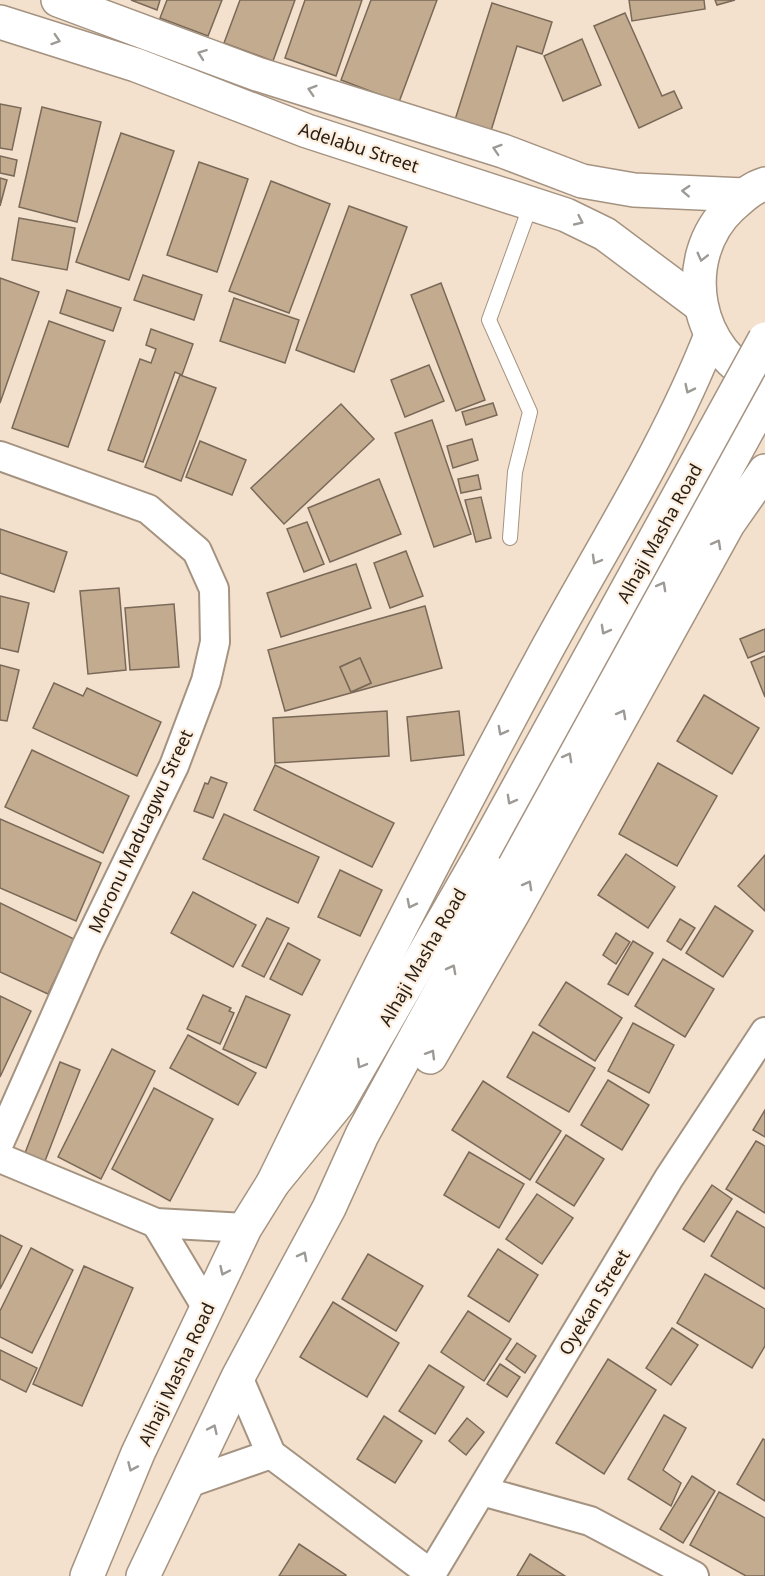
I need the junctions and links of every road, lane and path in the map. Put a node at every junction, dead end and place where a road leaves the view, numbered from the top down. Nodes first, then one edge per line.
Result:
1 (58, 0) edge
2 (0, 22) edge
3 (759, 186) edge
4 (531, 204) junction
5 (705, 320) junction
6 (765, 339) edge
7 (765, 382) edge
8 (765, 398) edge
9 (0, 456) edge
10 (765, 471) edge
11 (510, 538) dead end
12 (497, 857) junction
13 (765, 1032) edge
14 (0, 1141) edge
15 (0, 1158) edge
16 (273, 1184) junction
17 (329, 1208) junction
18 (156, 1223) junction
19 (245, 1228) junction
20 (207, 1308) junction
21 (238, 1377) junction
22 (271, 1454) junction
23 (188, 1483) junction
24 (482, 1491) junction
25 (431, 1575) edge
26 (87, 1576) edge
27 (142, 1576) edge
28 (694, 1576) edge

3 -> 1 main road
2 -> 4 main road, Adelabu Street
3 -> 5 main road
4 -> 5 main road, Adelabu Street
4 - 11 lane
5 - 7 main road
5 -> 16 main road
6 -> 12 main road, Alhaji Masha Road, bridge
12 -> 8 main road, Alhaji Masha Road
9 - 14 street, Moronu Maduagwu Street
17 -> 10 main road
12 -> 16 main road, Alhaji Masha Road
17 -> 12 main road, Alhaji Masha Road
13 - 24 street, Oyekan Street
15 - 18 street
16 - 19 main road, Alhaji Masha Road
21 -> 17 main road, Alhaji Masha Road
18 - 19 street
18 - 20 street
19 -> 20 main road, Alhaji Masha Road
20 -> 26 main road, Alhaji Masha Road
21 - 22 street
23 -> 21 main road, Alhaji Masha Road
22 - 23 street
22 - 25 street
23 - 27 main road, Alhaji Masha Road
24 - 25 street, Oyekan Street
24 - 28 street

